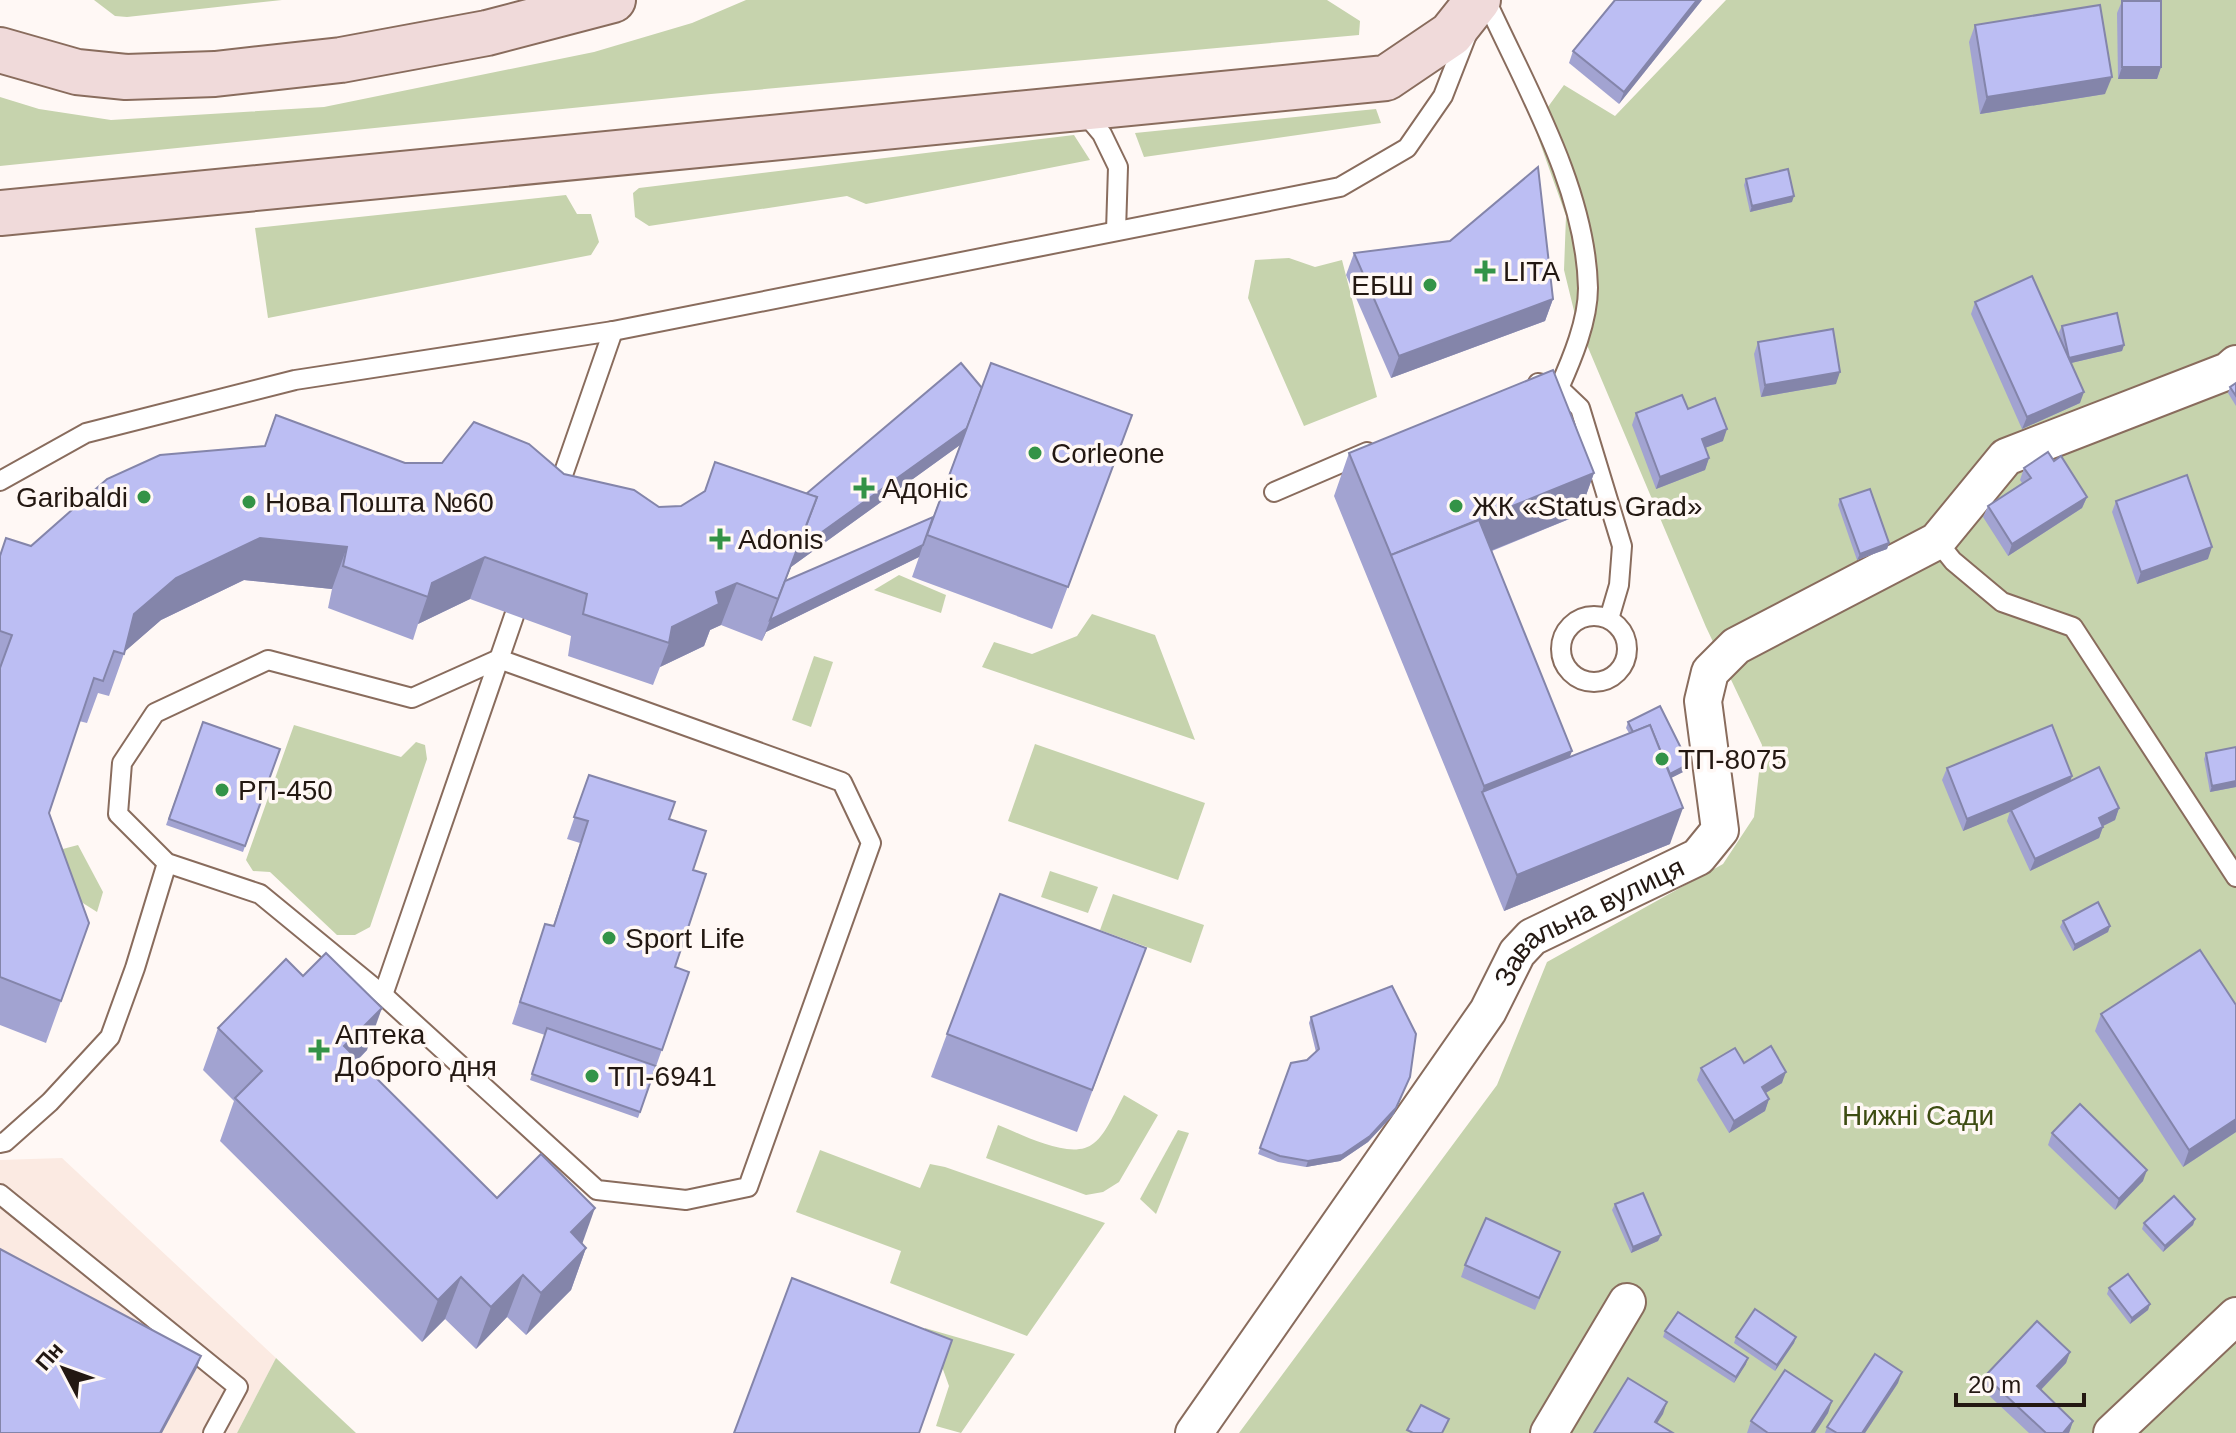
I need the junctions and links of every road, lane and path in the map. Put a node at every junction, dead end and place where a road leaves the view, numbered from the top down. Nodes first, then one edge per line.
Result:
1 (613, 0) edge
2 (1482, 0) edge
3 (0, 50) edge
4 (1081, 109) junction
5 (0, 213) edge
6 (1116, 231) junction
7 (613, 331) junction
8 (2232, 367) edge
9 (1517, 388) edge
10 (1559, 388) junction
11 (1388, 443) edge
12 (0, 481) edge
13 (1274, 492) dead end
14 (549, 516) edge
15 (1937, 541) junction
16 (514, 616) edge
17 (1609, 619) dead end
18 (499, 659) junction
19 (167, 863) junction
20 (2236, 877) edge
21 (383, 995) junction
22 (0, 1143) edge
23 (0, 1194) edge
24 (1627, 1302) dead end
25 (2236, 1316) edge
26 (213, 1433) edge
27 (1194, 1433) edge
28 (1549, 1433) edge
29 (2112, 1433) edge

1 - 3 street
2 - 4 street
2 - 6 lane
2 - 10 lane
4 - 5 street
4 - 6 lane
6 - 7 lane
7 - 12 lane
7 - 14 lane
8 - 15 street, Завальна вулиця
9 - 10 lane
10 - 17 lane
11 - 13 lane
15 - 20 lane
15 - 27 street, Завальна вулиця
16 - 18 lane
18 - 19 lane
18 - 21 lane
18 - 21 lane
19 - 21 lane
19 - 22 lane
23 - 26 lane
24 - 28 street
25 - 29 street

